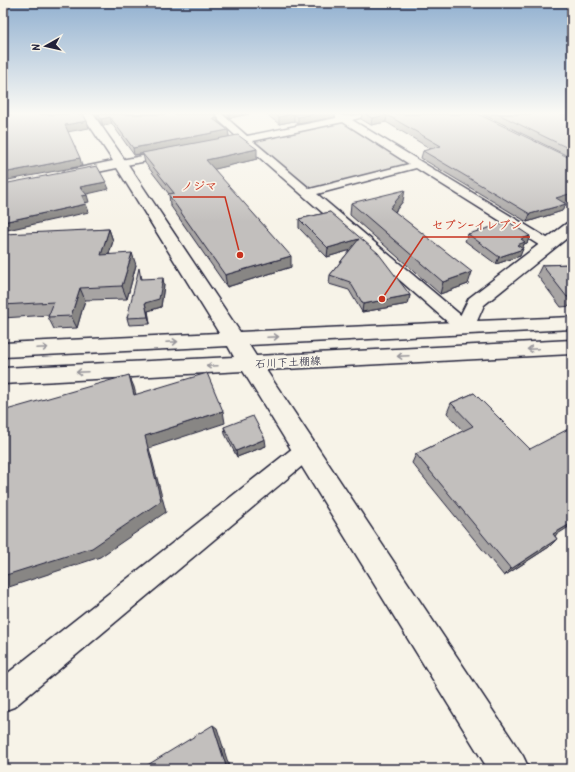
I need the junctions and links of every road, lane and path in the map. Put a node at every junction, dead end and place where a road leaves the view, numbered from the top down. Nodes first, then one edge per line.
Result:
1 (112, 150) edge
2 (257, 150) edge
3 (393, 150) edge
4 (183, 151) edge
5 (121, 163) junction
6 (416, 164) junction
7 (55, 177) edge
8 (307, 193) junction
9 (572, 226) edge
10 (547, 244) junction
11 (572, 323) edge
12 (464, 327) junction
13 (234, 340) junction
14 (572, 347) edge
15 (3, 350) edge
16 (251, 364) junction
17 (3, 376) edge
18 (306, 450) junction
19 (3, 696) edge
20 (510, 769) edge

1 - 5 street
2 - 8 street
3 - 6 street
4 - 5 street
5 - 7 street
5 - 13 street
6 - 8 street
6 - 10 street
8 - 12 street
9 - 10 street
10 - 12 street
11 - 12 street
13 -> 12 street
15 -> 13 street
13 - 16 street
14 -> 16 street, 石川下土棚線
16 -> 17 street, 石川下土棚線
16 - 18 street
18 - 19 street
18 - 20 street

